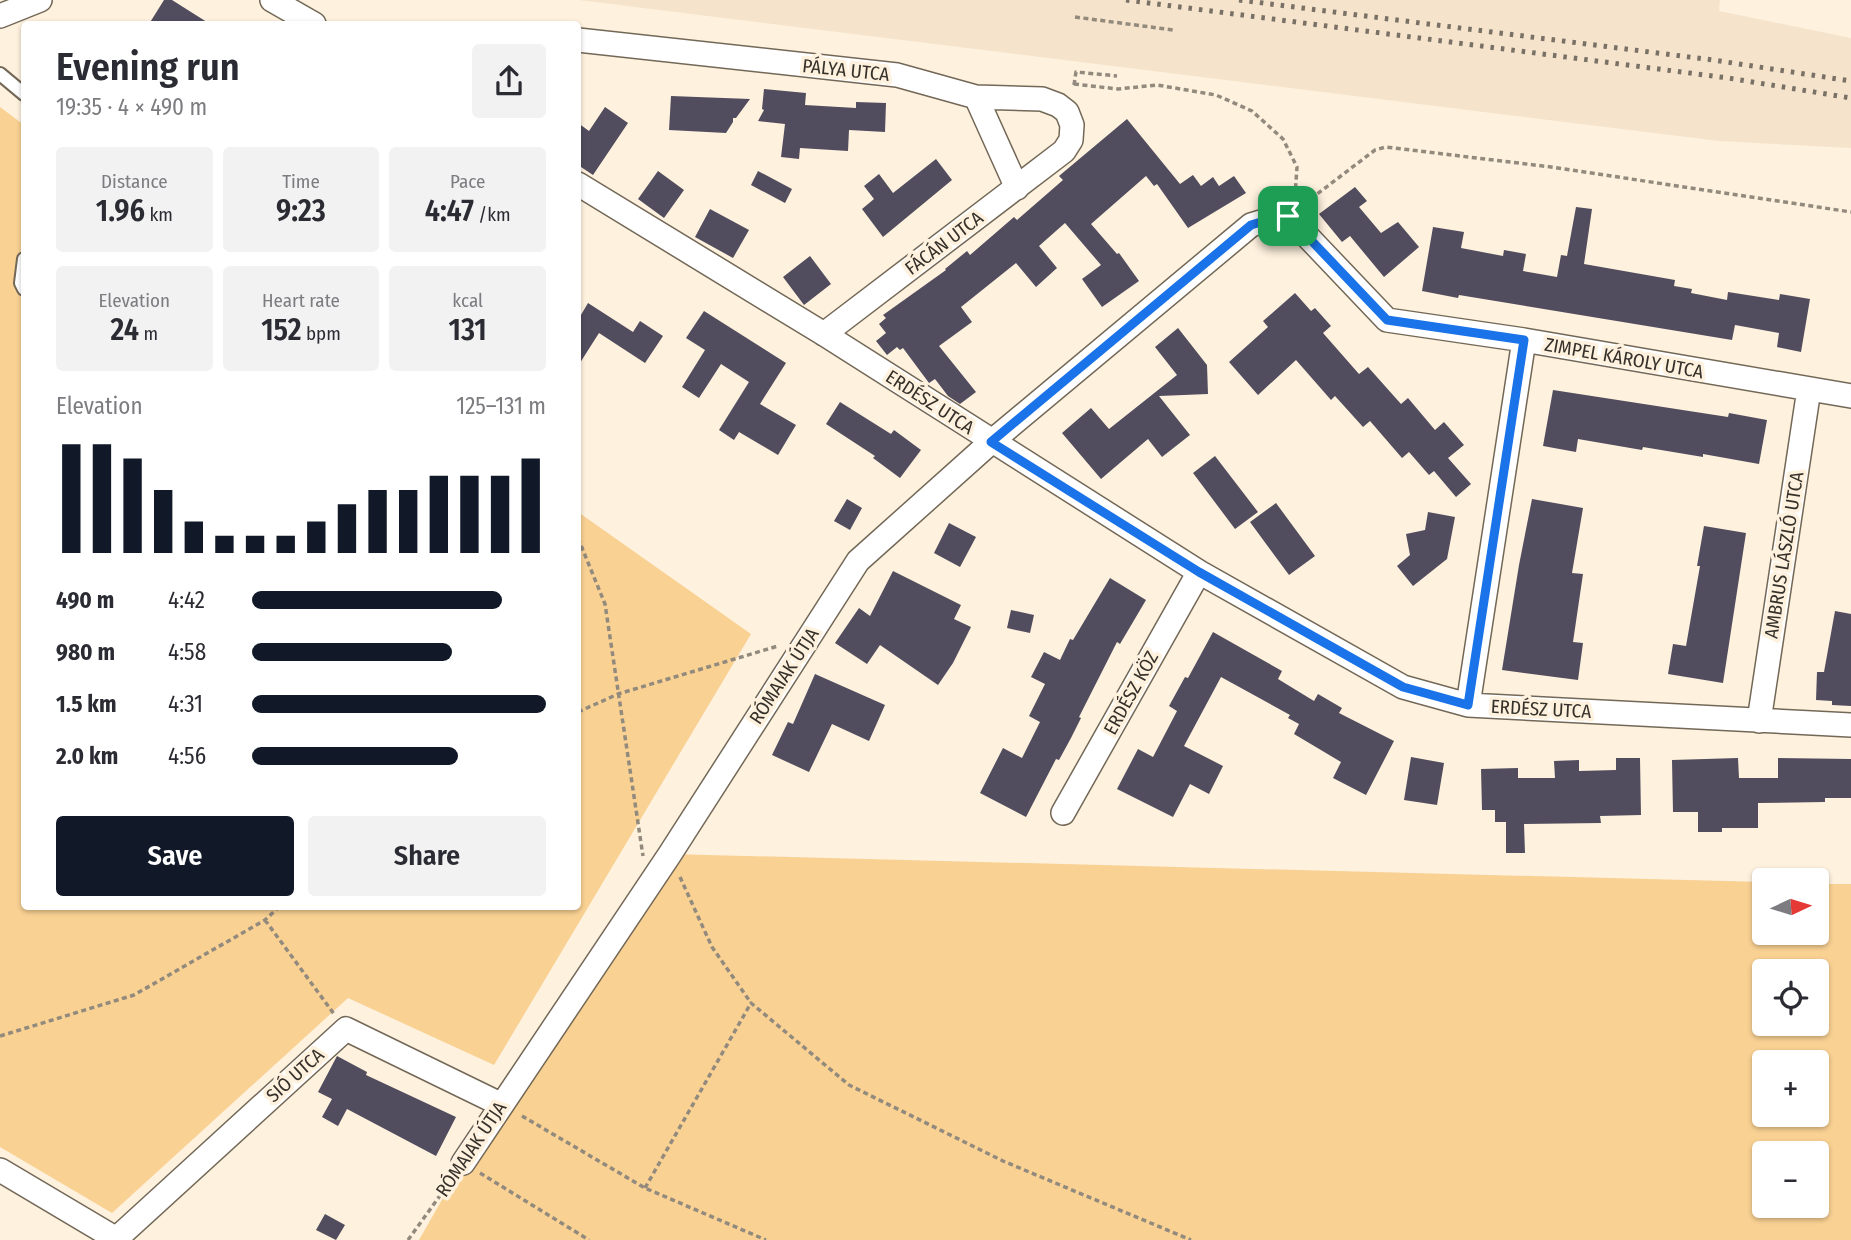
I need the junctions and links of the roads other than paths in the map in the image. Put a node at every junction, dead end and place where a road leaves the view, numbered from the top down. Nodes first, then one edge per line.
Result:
1 (40, 0) edge
2 (272, 0) edge
3 (0, 16) edge
4 (309, 21) edge
5 (581, 40) edge
6 (0, 74) edge
7 (21, 92) edge
8 (976, 97) junction
9 (1064, 151) joint
10 (581, 186) edge
11 (1017, 188) junction
12 (1281, 217) joint
13 (824, 334) junction
14 (1524, 340) junction
15 (1809, 389) junction
16 (1851, 396) edge
17 (991, 442) junction
18 (1199, 572) junction
19 (1468, 705) junction
20 (1759, 721) junction
21 (1851, 725) edge
22 (1063, 813) dead end
23 (502, 1105) junction
24 (463, 1163) road end
25 (0, 1171) edge
26 (117, 1239) edge

1 - 3 street
2 - 4 street
5 - 8 street, PÁLYA UTCA
6 - 7 lane
8 - 9 street, PÁLYA UTCA
8 - 11 street
9 - 11 street, FÁCÁN UTCA
10 - 13 street, ERDÉSZ UTCA
11 - 13 street, FÁCÁN UTCA
12 - 14 street, ZIMPEL KÁROLY UTCA
12 - 17 street, RÓMAIAK ÚTJA
13 - 17 street, ERDÉSZ UTCA
14 - 15 street, ZIMPEL KÁROLY UTCA
14 - 19 street
15 - 16 street, ZIMPEL KÁROLY UTCA
15 - 20 street, AMBRUS LÁSZLÓ UTCA
17 - 18 street, ERDÉSZ UTCA
17 - 23 street, RÓMAIAK ÚTJA
18 - 19 street, ERDÉSZ UTCA
18 - 22 street, ERDÉSZ KÖZ
19 - 20 street, ERDÉSZ UTCA
20 - 21 street, ERDÉSZ UTCA
23 - 24 street, RÓMAIAK ÚTJA
23 - 26 street, SIÓ UTCA
25 - 26 street

